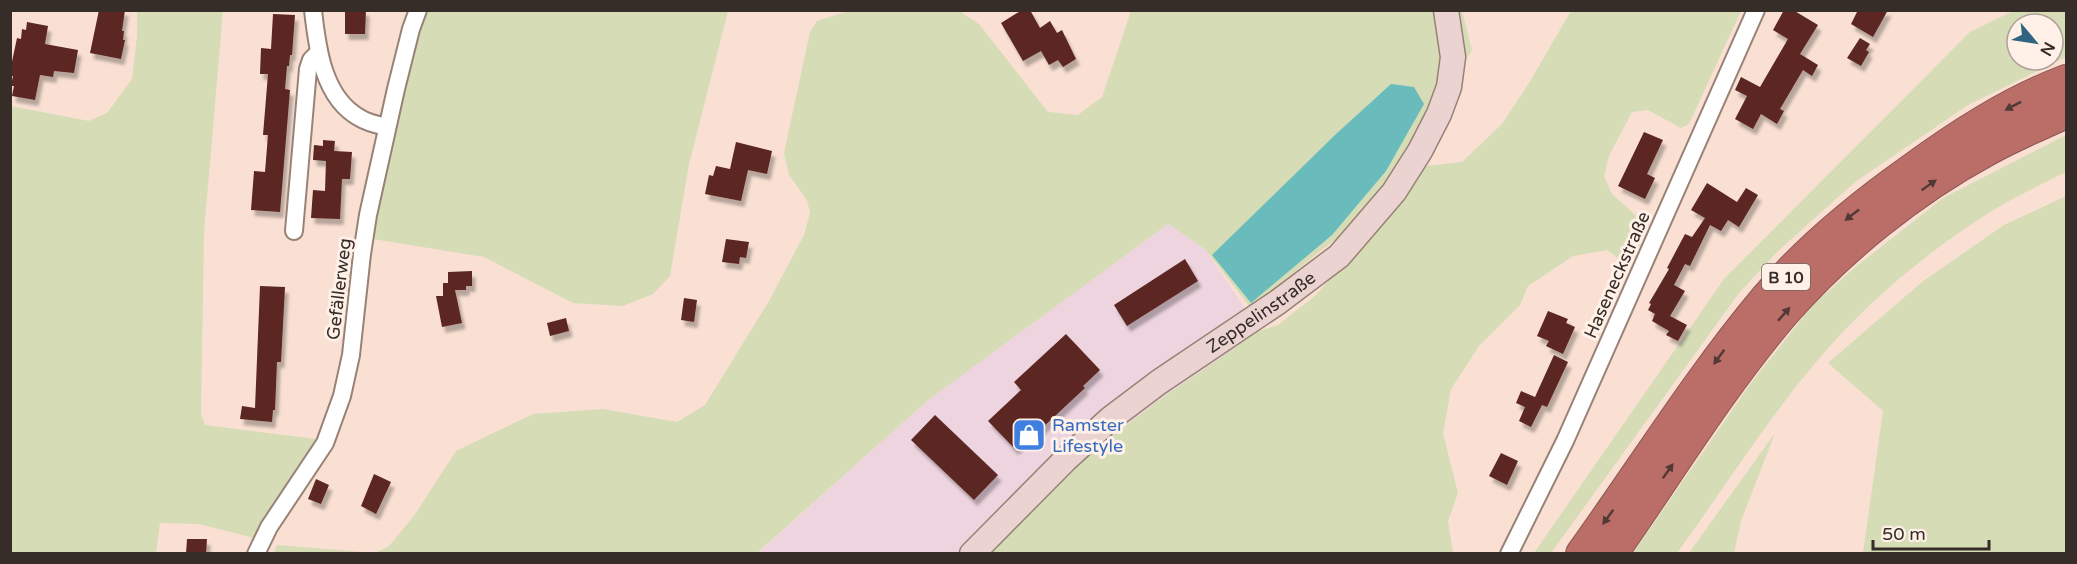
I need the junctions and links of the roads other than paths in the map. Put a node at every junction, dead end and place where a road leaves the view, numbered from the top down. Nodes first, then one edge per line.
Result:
1 (312, 10) edge
2 (418, 10) edge
3 (1446, 10) edge
4 (1756, 10) edge
5 (318, 53) junction
6 (2067, 81) edge
7 (2067, 112) edge
8 (387, 127) junction
9 (294, 231) dead end
10 (256, 554) edge
11 (972, 554) edge
12 (1509, 554) edge
13 (1582, 554) edge
14 (1611, 554) edge

1 - 5 street
2 - 8 street, Gefällerweg
3 - 11 street, Zeppelinstraße
4 - 12 street, Haseneckstraße
5 - 8 street
5 - 9 street
6 -> 13 highway, B 10
14 -> 7 highway, B 10
8 - 10 street, Gefällerweg

